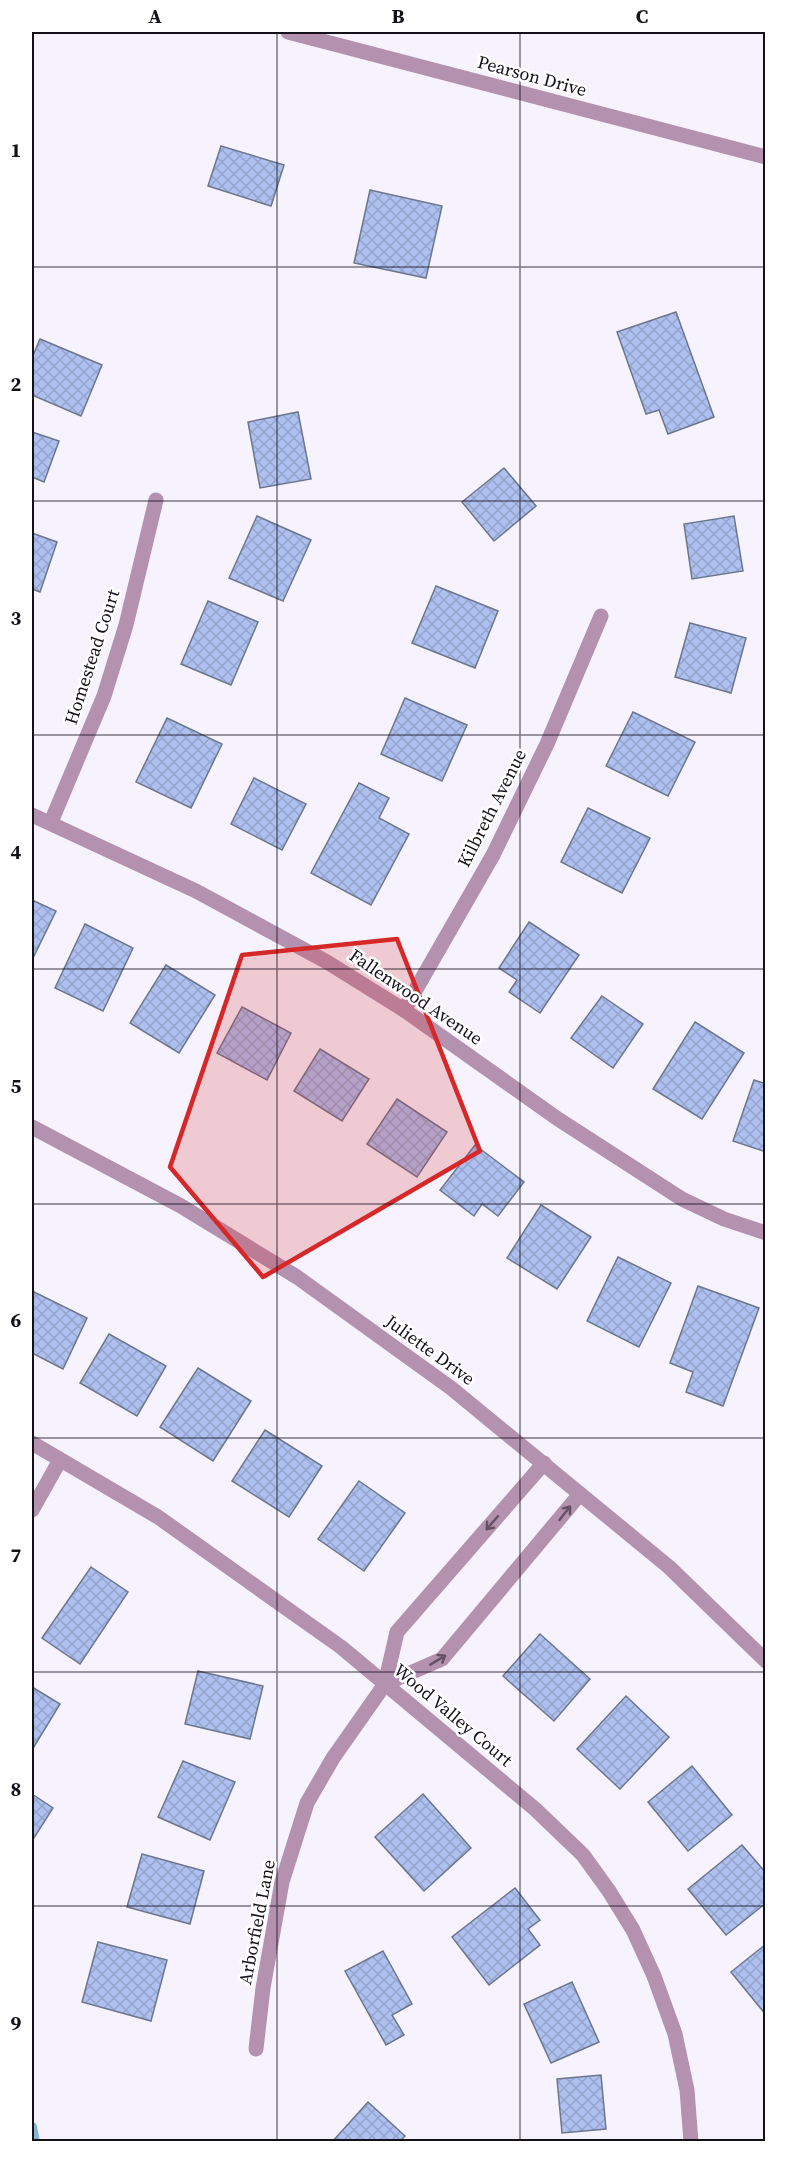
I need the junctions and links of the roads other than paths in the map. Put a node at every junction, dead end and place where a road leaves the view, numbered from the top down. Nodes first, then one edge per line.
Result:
1 (288, 32) edge
2 (765, 157) edge
3 (156, 500) dead end
4 (601, 616) dead end
5 (32, 815) edge
6 (51, 822) junction
7 (404, 1010) junction
8 (32, 1127) edge
9 (765, 1233) edge
10 (32, 1443) edge
11 (60, 1460) junction
12 (544, 1463) junction
13 (580, 1494) junction
14 (32, 1509) edge
15 (765, 1661) edge
16 (385, 1684) junction
17 (256, 2049) dead end
18 (691, 2142) edge

1 - 2 street, Pearson Drive
3 - 6 street, Homestead Court
4 - 7 street, Kilbreth Avenue
5 - 6 street, Fallenwood Avenue
6 - 7 street, Fallenwood Avenue
7 - 9 street, Fallenwood Avenue
8 - 12 street, Juliette Drive
10 - 11 street, Wood Valley Court
11 - 14 street
11 - 16 street, Wood Valley Court
12 - 13 street, Juliette Drive
12 -> 16 street, Arborfield Lane
13 - 15 street, Juliette Drive
16 -> 13 street
16 - 17 street, Arborfield Lane
16 - 18 street, Wood Valley Court

